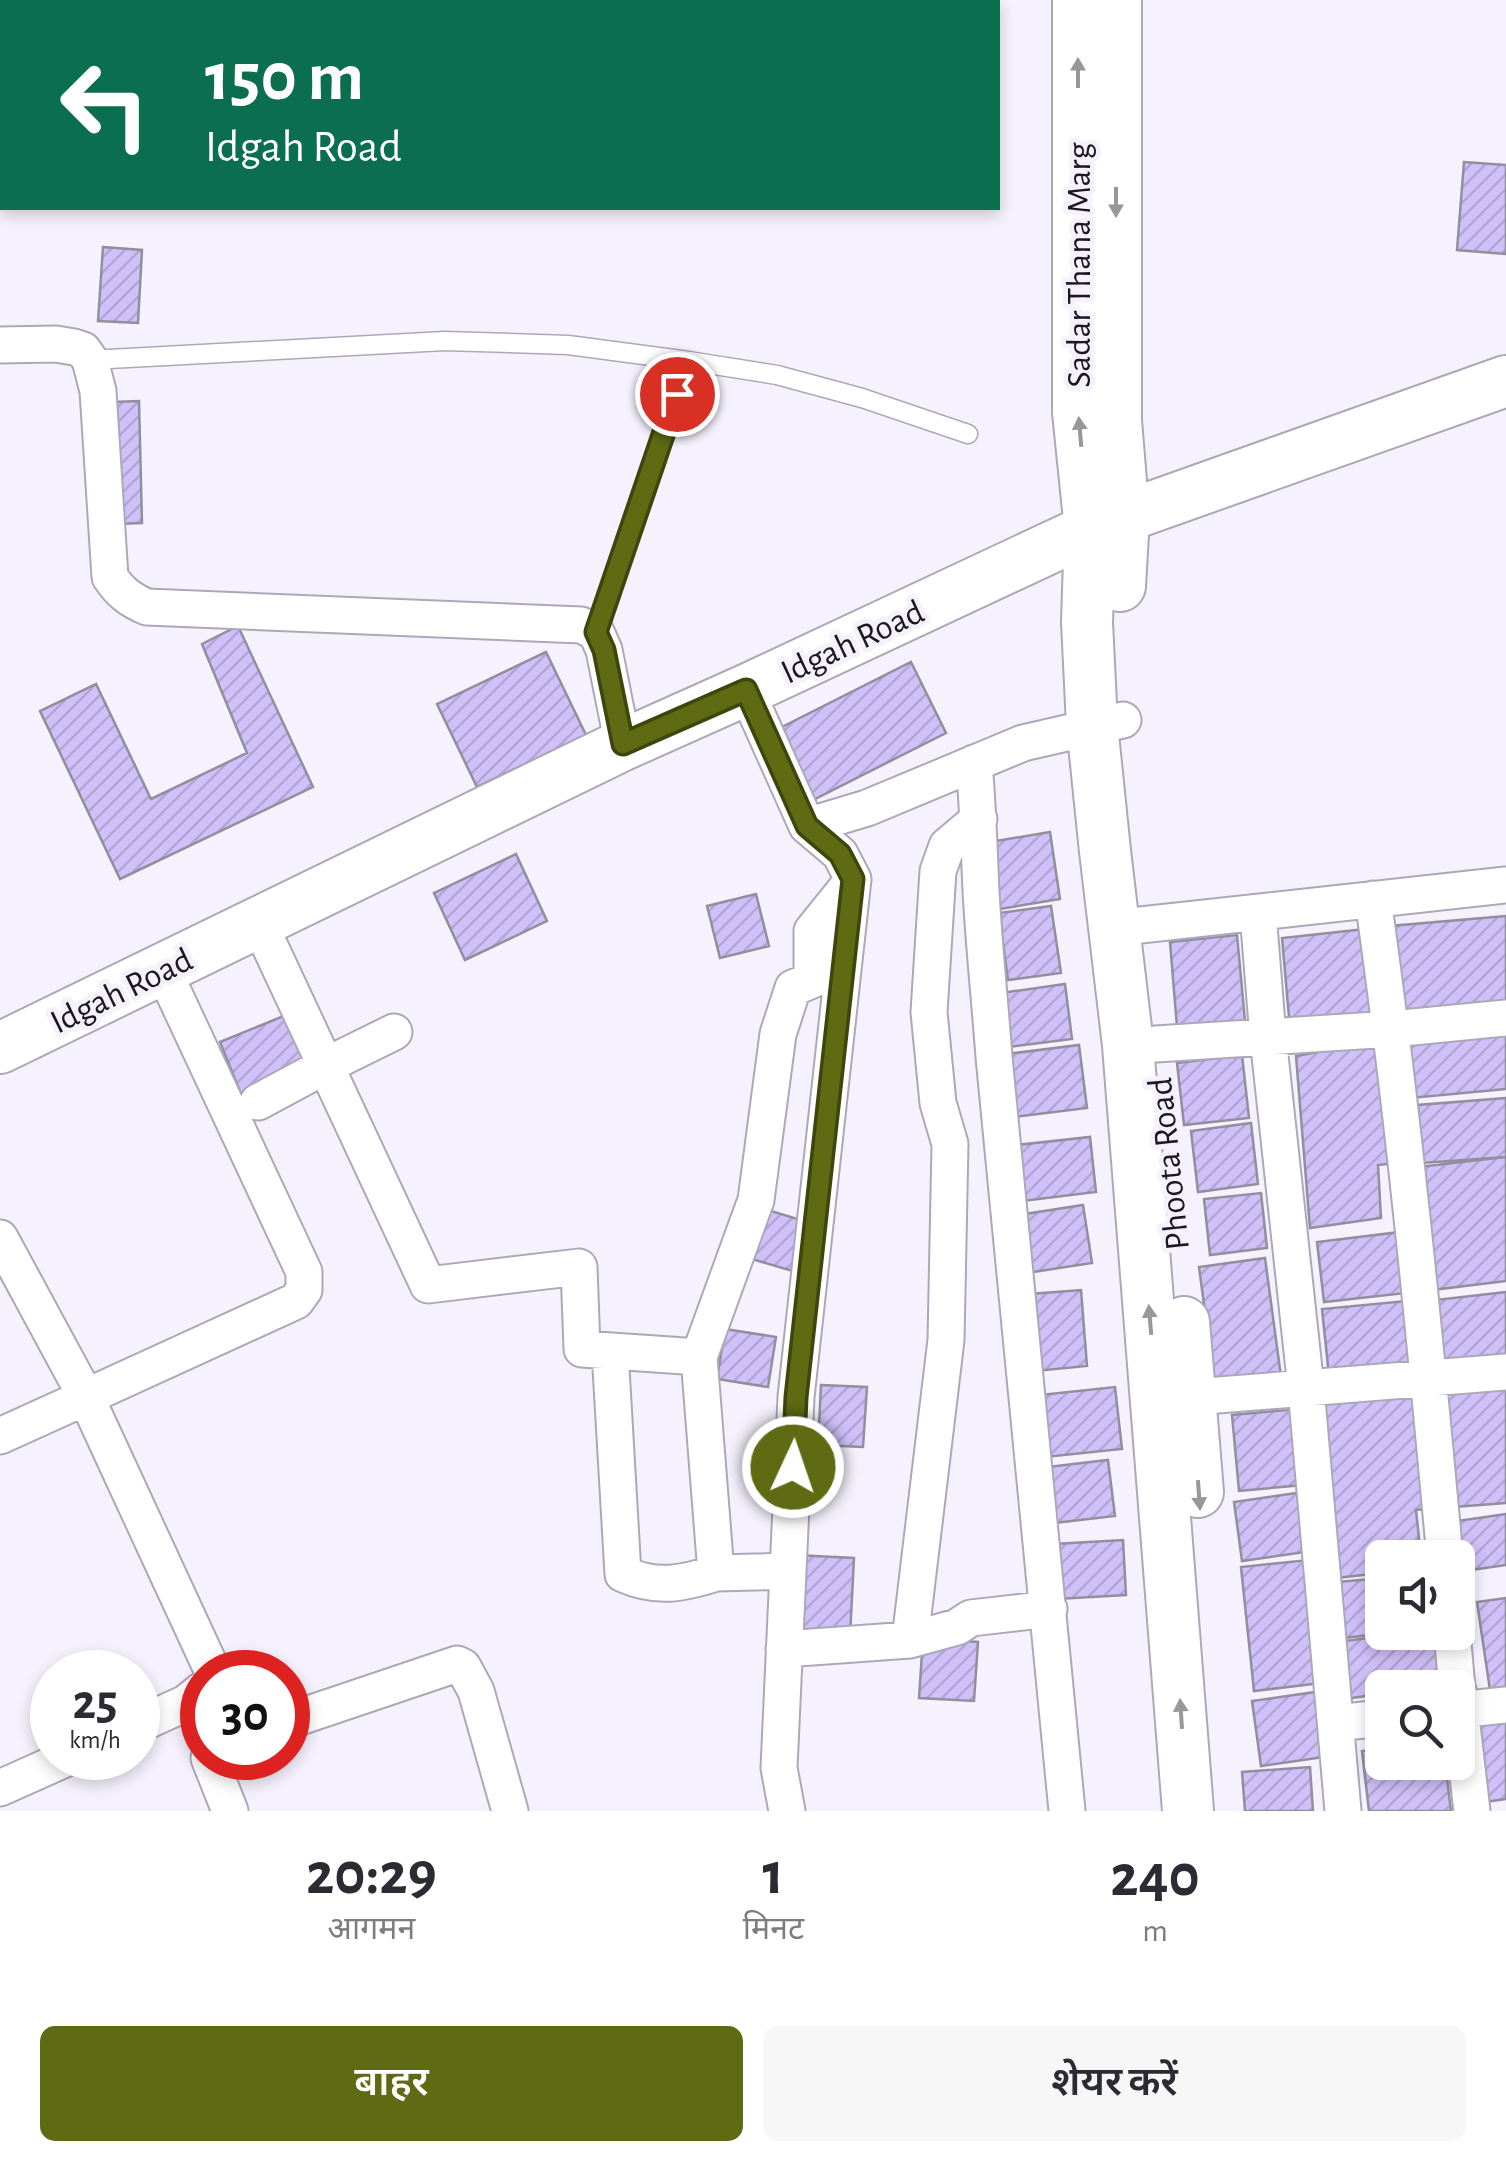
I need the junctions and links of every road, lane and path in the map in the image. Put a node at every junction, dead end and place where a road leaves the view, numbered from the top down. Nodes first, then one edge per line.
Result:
1 (1078, 0) edge
2 (1116, 0) edge
3 (0, 345) edge
4 (90, 360) junction
5 (689, 360) junction
6 (1506, 381) edge
7 (968, 434) dead end
8 (1107, 523) junction
9 (596, 632) junction
10 (746, 690) junction
11 (1108, 723) junction
12 (623, 744) junction
13 (974, 763) junction
14 (979, 819) junction
15 (807, 826) junction
16 (853, 879) junction
17 (1506, 884) edge
18 (1373, 899) junction
19 (1258, 913) junction
20 (259, 923) junction
21 (1129, 927) junction
22 (163, 970) junction
23 (1506, 1018) edge
24 (1392, 1029) junction
25 (394, 1032) dead end
26 (1268, 1037) junction
27 (1156, 1044) junction
28 (0, 1048) edge
29 (325, 1066) junction
30 (258, 1102) dead end
31 (0, 1238) edge
32 (610, 1351) junction
33 (699, 1357) junction
34 (1506, 1372) edge
35 (1429, 1378) junction
36 (1306, 1388) junction
37 (86, 1397) junction
38 (1174, 1399) junction
39 (0, 1436) edge
40 (1443, 1540) edge
41 (787, 1571) junction
42 (716, 1573) junction
43 (1049, 1609) junction
44 (910, 1640) junction
45 (784, 1649) junction
46 (203, 1650) edge
47 (1475, 1701) edge
48 (1506, 1705) edge
49 (310, 1714) edge
50 (1365, 1720) edge
51 (1336, 1723) junction
52 (30, 1775) edge
53 (218, 1780) edge
54 (1468, 1780) edge
55 (0, 1788) edge
56 (230, 1811) edge
57 (510, 1811) edge
58 (787, 1811) edge
59 (1066, 1811) edge
60 (1188, 1811) edge
61 (1221, 1811) edge
62 (1343, 1811) edge
63 (1472, 1811) edge

8 -> 1 street, Sadar Thana Marg
2 -> 8 street, Sadar Thana Marg
3 - 4 street
4 - 5 lane
4 - 9 street
5 - 7 lane
5 - 9 lane
6 - 8 street, Idgah Road
8 - 10 street, Idgah Road
8 - 11 street, Phoota Road
9 - 12 street
10 - 12 street, Idgah Road
10 - 15 street
11 - 13 street
11 - 21 street, Phoota Road
12 - 20 street, Idgah Road
13 - 14 street
13 - 15 street
14 - 43 street
14 - 44 street
15 - 16 street
16 - 33 street
16 - 41 street
17 - 18 street
18 - 19 street
18 - 24 street
19 - 21 street
19 - 26 street
20 - 22 street, Idgah Road
20 - 29 street
21 - 27 street, Phoota Road
38 -> 21 street, Phoota Road
22 - 28 street, Idgah Road
22 - 37 street
23 - 24 street
24 - 26 street
24 - 35 street
25 - 29 street
26 - 27 street
26 - 36 street
27 - 38 street, Phoota Road
29 - 30 street
29 - 32 street
31 - 37 street
32 - 33 street
32 - 42 street
33 - 42 street
34 - 35 street
35 - 36 street
35 - 40 street
36 - 38 street
36 - 51 street
37 - 39 street
37 - 46 street
60 -> 38 street, Phoota Road
38 -> 61 street, Phoota Road
41 - 42 street
41 - 45 street
43 - 44 street
43 - 59 street
44 - 45 street
45 - 58 street
47 - 48 street
49 - 57 street
50 - 51 street
51 - 62 street
52 - 55 street
53 - 56 street
54 - 63 street

